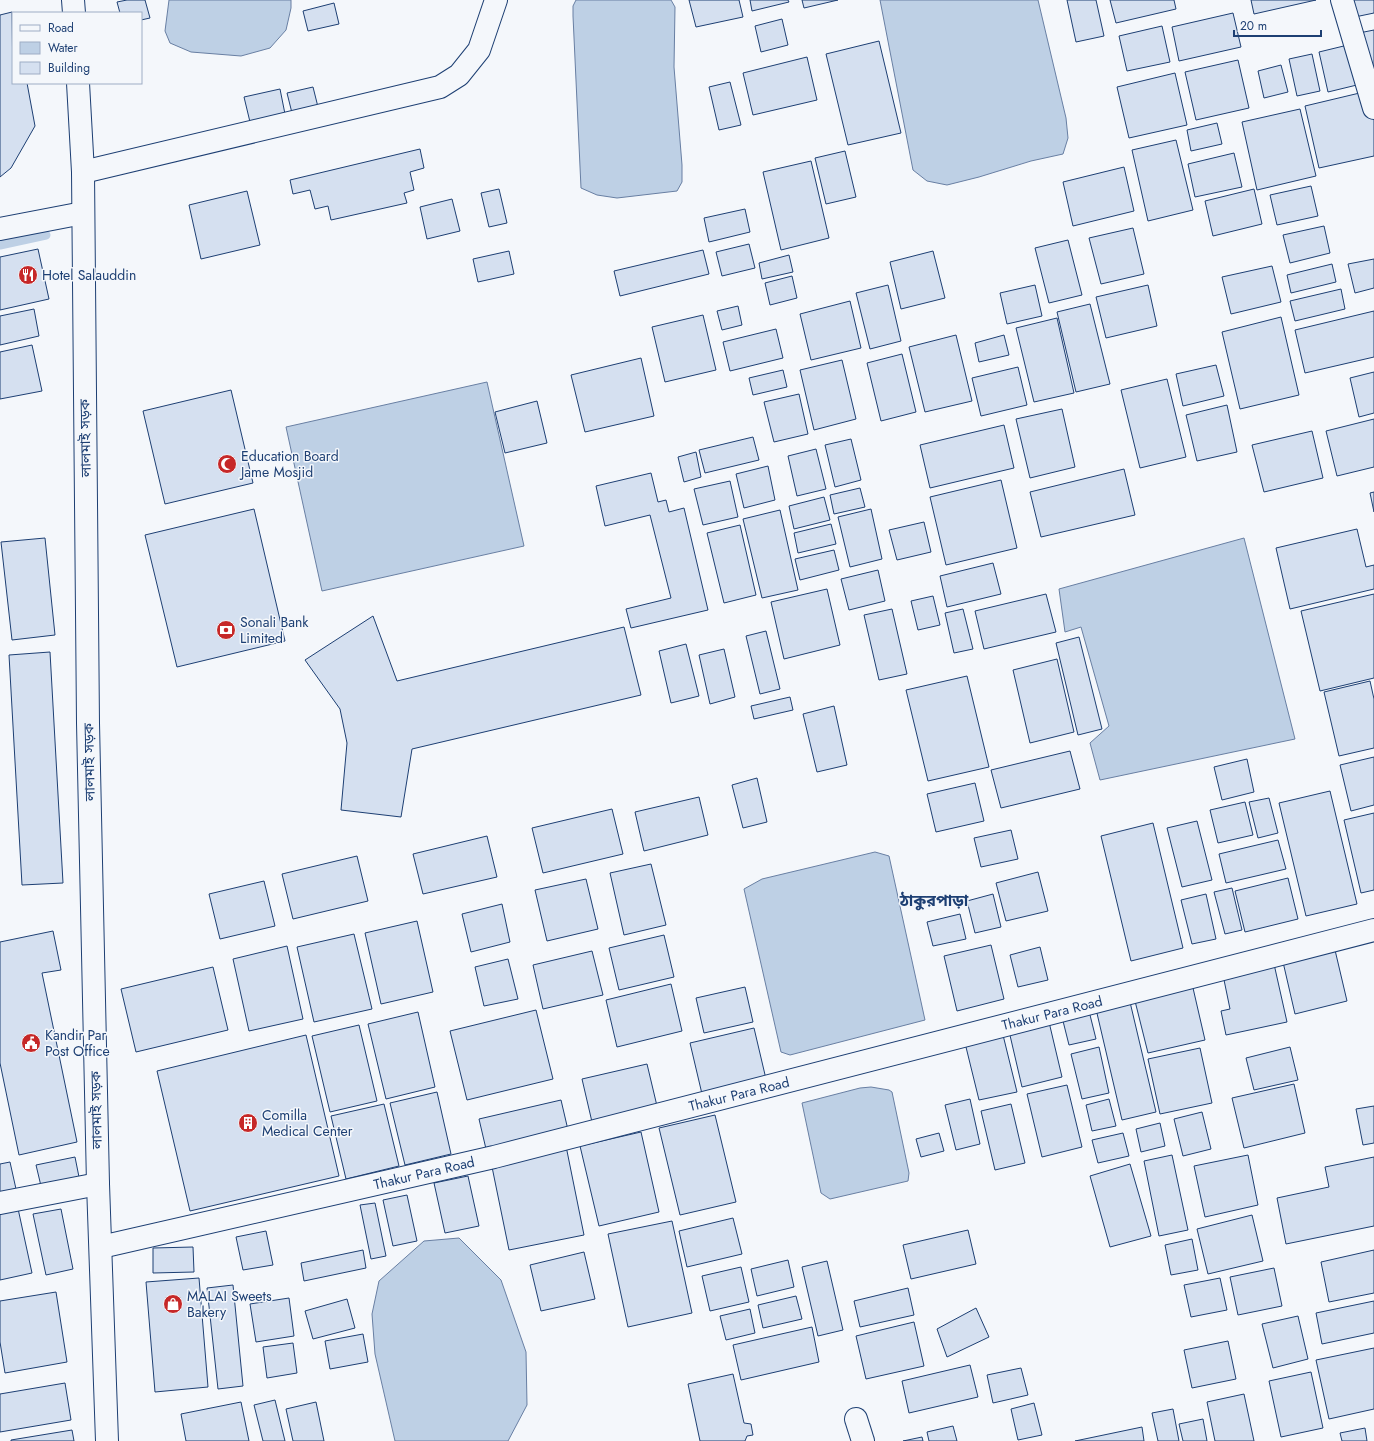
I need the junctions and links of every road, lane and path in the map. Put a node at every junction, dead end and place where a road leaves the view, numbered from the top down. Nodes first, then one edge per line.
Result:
1 (73, 0) edge
2 (496, 0) edge
3 (1342, 0) edge
4 (74, 12) edge
5 (78, 84) edge
6 (1374, 108) edge
7 (83, 172) junction
8 (83, 213) junction
9 (0, 229) edge
10 (1374, 930) edge
11 (98, 1184) junction
12 (0, 1204) edge
13 (101, 1247) junction
14 (856, 1419) dead end
15 (107, 1441) edge
16 (863, 1441) edge

1 - 4 street
2 - 7 street
3 - 6 street
5 - 7 street, লালমাই সড়ক
7 - 8 street, লালমাই সড়ক
8 - 9 street
8 - 11 street, লালমাই সড়ক
10 - 13 street, Thakur Para Road
11 - 12 street
11 - 13 street, লালমাই সড়ক
13 - 15 street, লালমাই সড়ক
14 - 16 street

